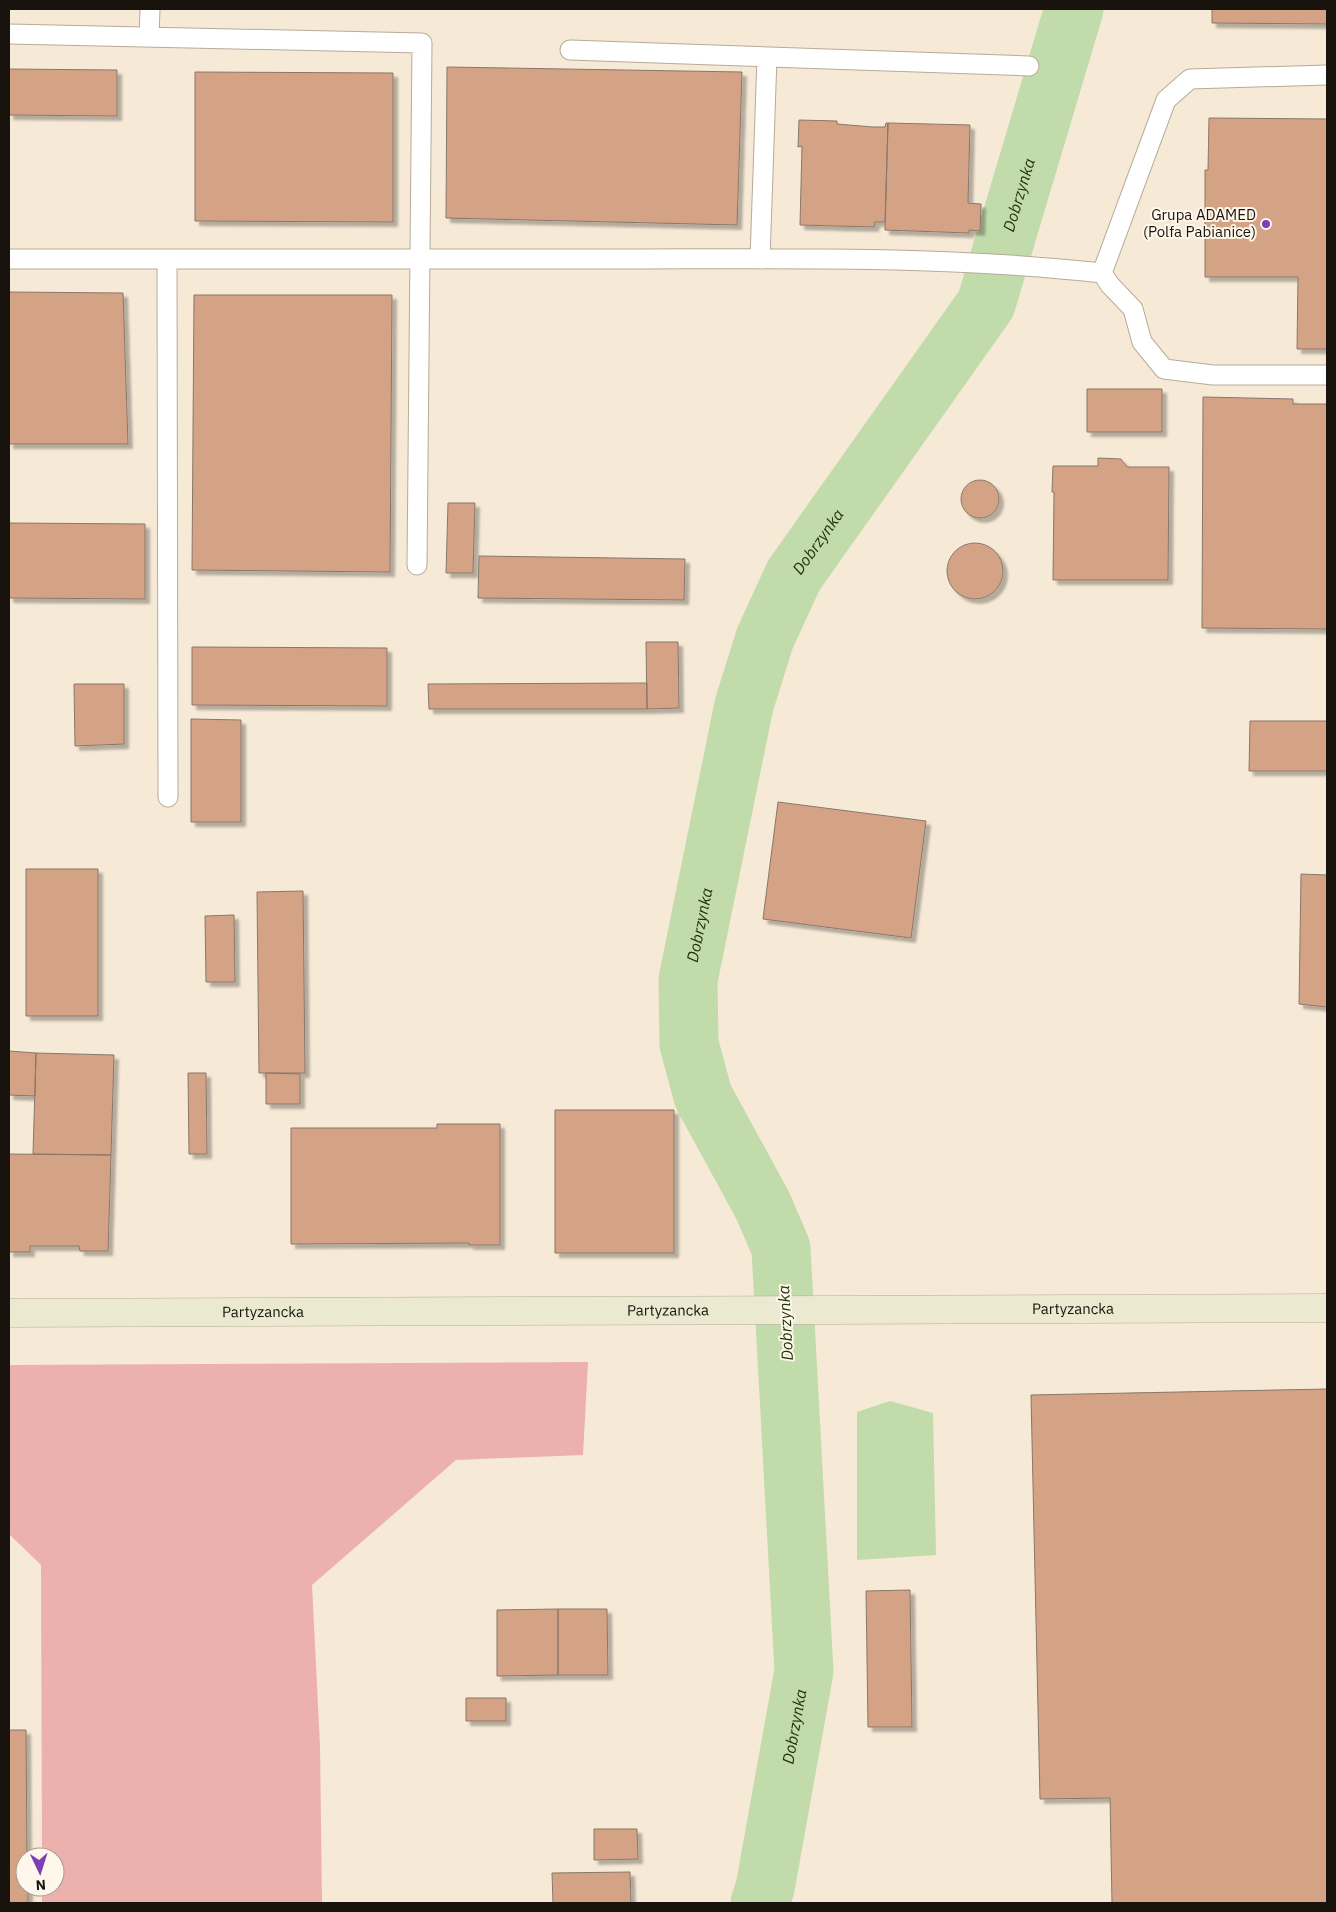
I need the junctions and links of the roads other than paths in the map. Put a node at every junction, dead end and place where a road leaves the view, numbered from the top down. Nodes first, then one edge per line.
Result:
1 (150, 9) edge
2 (9, 34) edge
3 (149, 37) junction
4 (570, 50) dead end
5 (767, 57) junction
6 (1030, 66) dead end
7 (1327, 75) edge
8 (760, 258) junction
9 (167, 259) junction
10 (419, 259) junction
11 (9, 260) edge
12 (1102, 272) junction
13 (1327, 375) edge
14 (417, 565) dead end
15 (168, 797) dead end
16 (1327, 1308) edge
17 (9, 1313) edge

1 - 3 lane
2 - 3 lane
3 - 10 lane
4 - 5 lane
5 - 6 lane
5 - 8 lane
7 - 12 lane
8 - 10 lane
8 - 12 lane
9 - 10 lane
9 - 11 lane
9 - 15 lane
10 - 14 lane
12 - 13 lane
16 - 17 main road, Partyzancka

